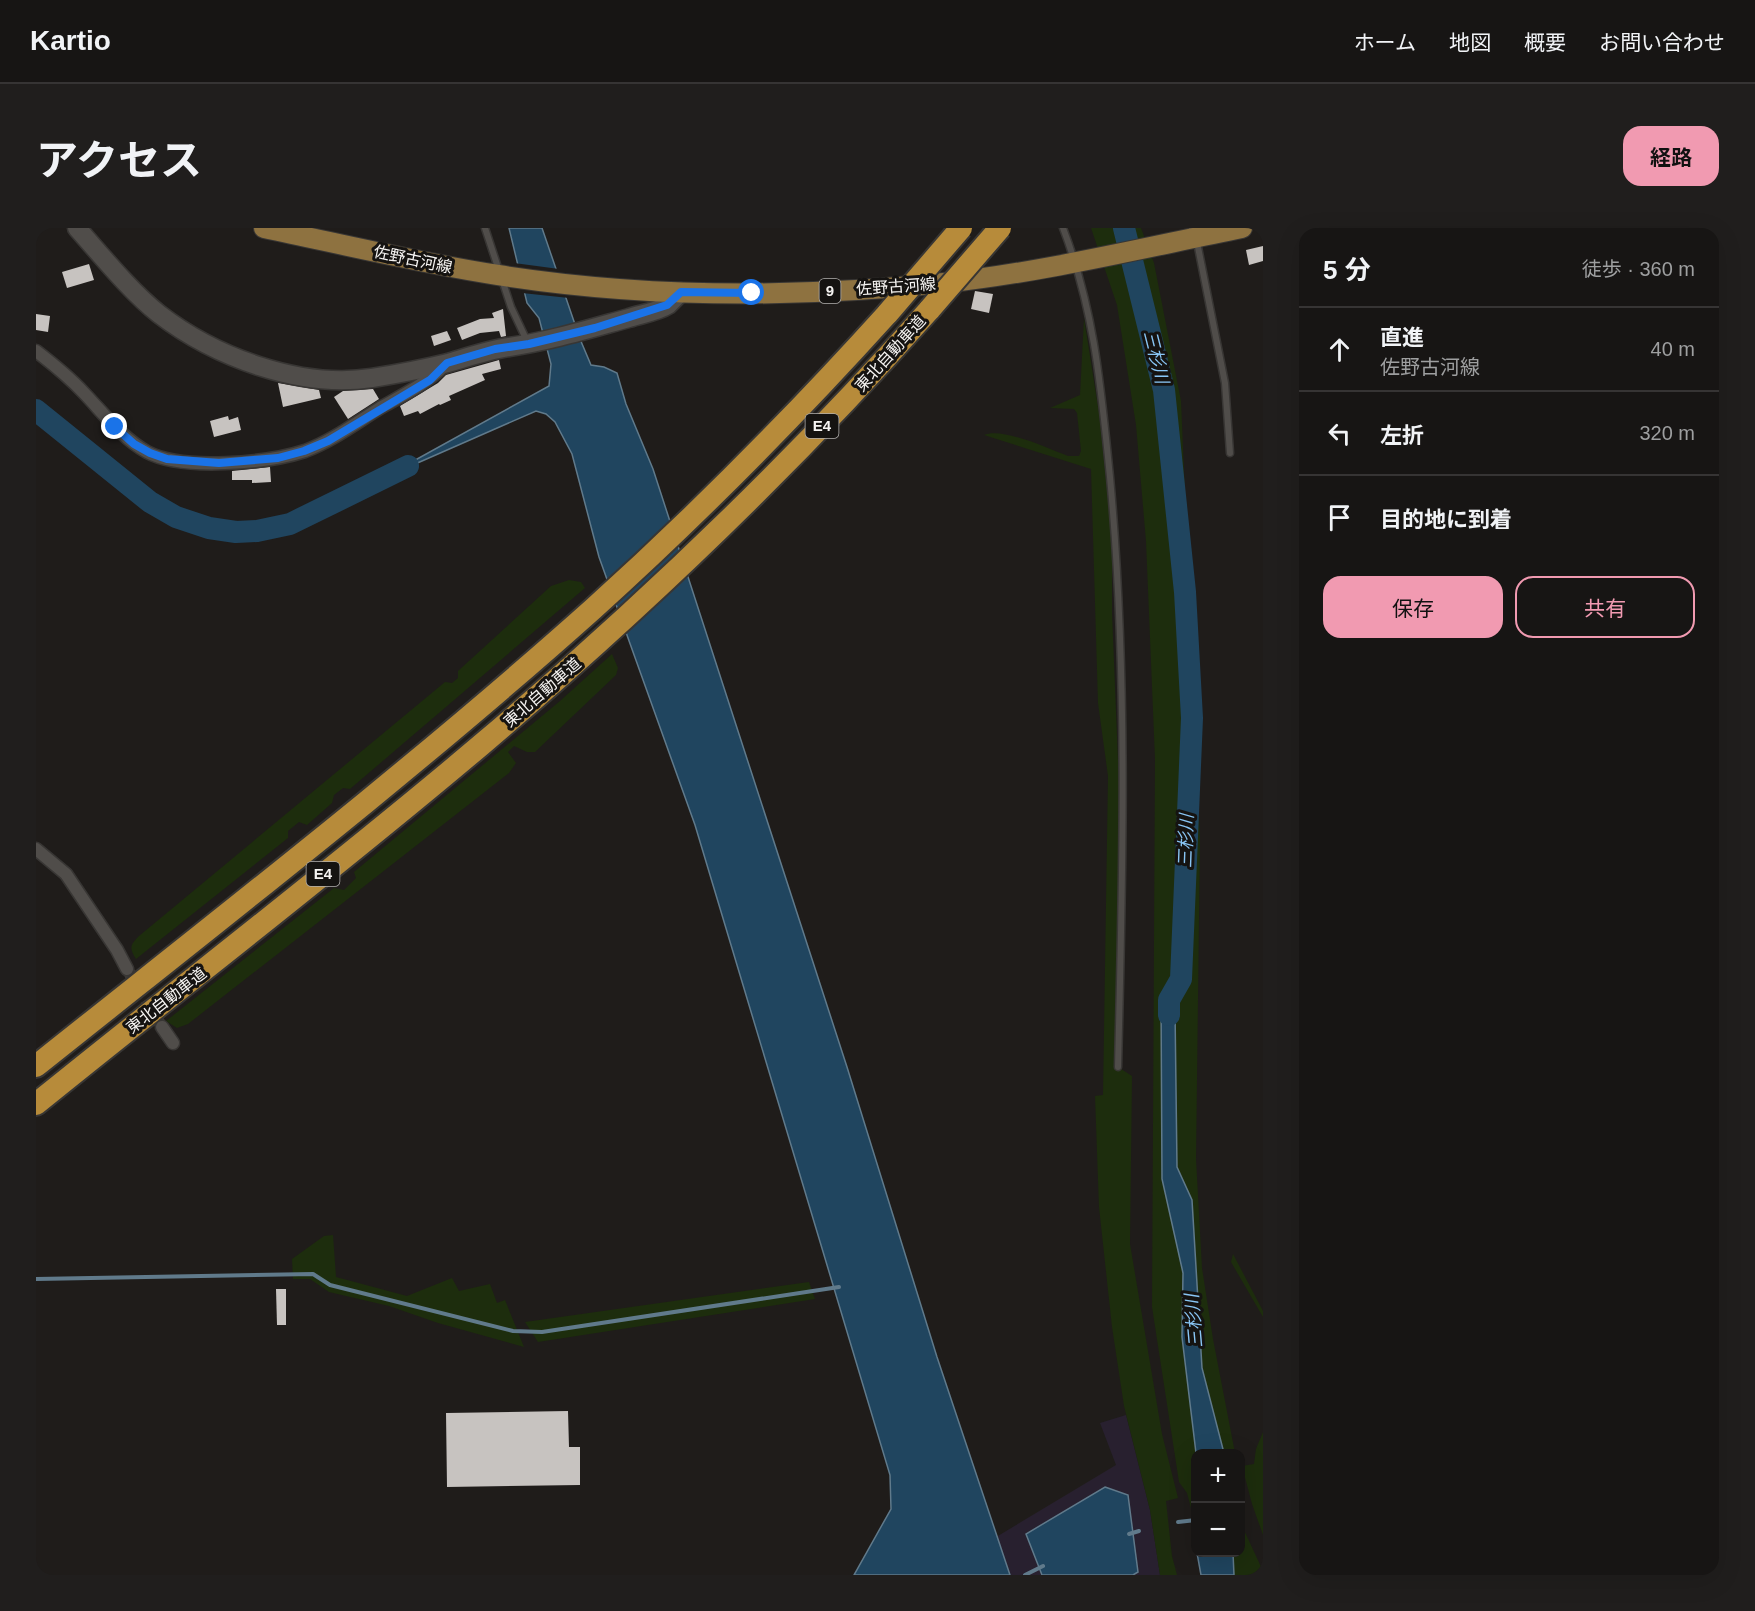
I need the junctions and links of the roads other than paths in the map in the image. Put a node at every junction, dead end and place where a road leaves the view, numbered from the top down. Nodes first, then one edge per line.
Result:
1 (77, 228) edge
2 (264, 228) edge
3 (485, 228) edge
4 (961, 228) edge
5 (1000, 228) edge
6 (1063, 228) edge
7 (1242, 228) edge
8 (1193, 234) edge
9 (1078, 261) junction
10 (507, 277) junction
11 (681, 292) junction
12 (529, 344) junction
13 (36, 351) edge
14 (447, 363) junction
15 (1230, 453) dead end
16 (36, 849) edge
17 (127, 969) tunnel mouth
18 (162, 1027) tunnel mouth
19 (173, 1043) dead end
20 (36, 1066) edge
21 (1118, 1067) dead end
22 (36, 1104) edge

1 - 14 street
2 - 10 main road, 佐野古河線 / 9
3 - 10 lane
4 - 20 highway, 東北自動車道 / E4, bridge
5 - 22 highway, 東北自動車道 / E4, bridge
6 - 9 lane
7 - 8 main road, 佐野古河線 / 9
8 - 9 main road, 佐野古河線 / 9
8 - 15 lane
9 - 11 main road, 佐野古河線 / 9
9 - 21 lane
10 - 11 main road, 佐野古河線 / 9
10 - 12 lane
11 - 12 street
12 - 14 street
13 - 14 street
16 - 17 street
18 - 19 street

